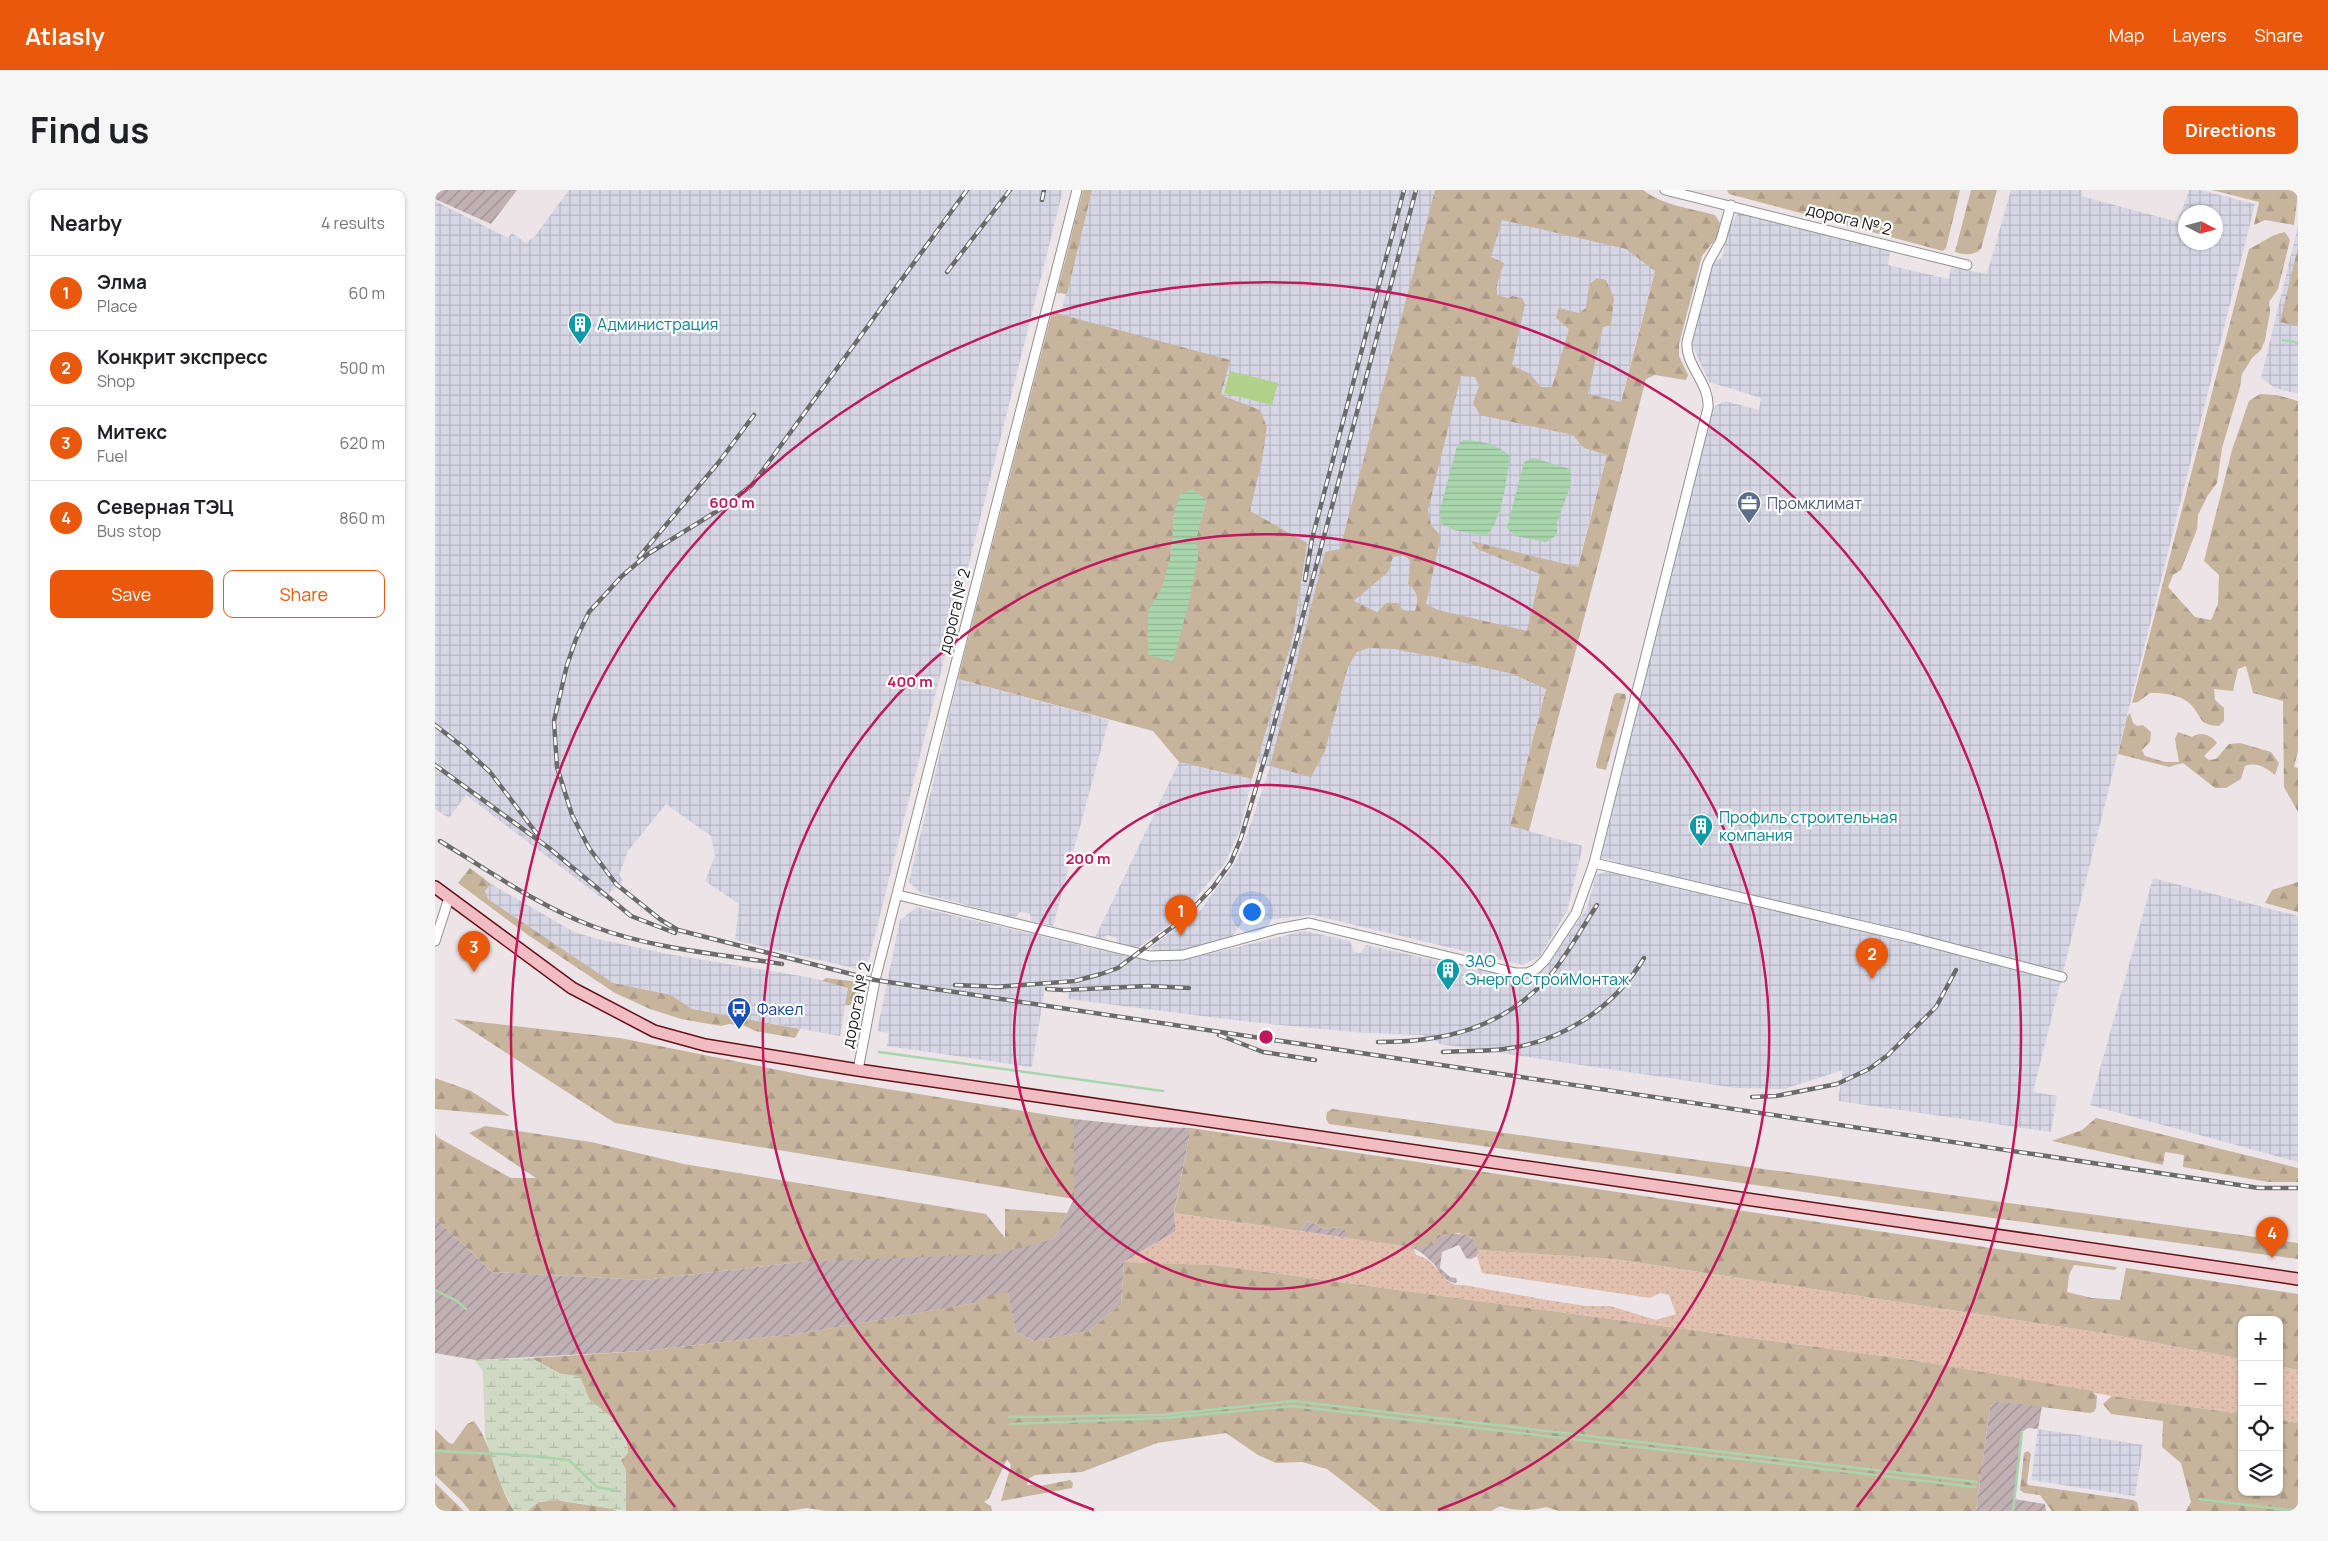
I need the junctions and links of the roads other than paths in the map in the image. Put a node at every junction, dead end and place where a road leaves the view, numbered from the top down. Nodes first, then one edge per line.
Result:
1 (1077, 190) edge
2 (1665, 190) edge
3 (1731, 205) junction
4 (1967, 265) dead end
5 (1594, 863) junction
6 (435, 887) edge
7 (898, 895) junction
8 (449, 898) junction
9 (435, 941) edge
10 (2062, 977) dead end
11 (858, 1070) junction
12 (2298, 1279) edge

1 - 7 street, дорога № 2
2 - 3 street, дорога № 2
3 - 4 street, дорога № 2
3 - 5 street
5 - 7 street
5 - 10 street
6 - 8 main road
7 - 11 street, дорога № 2
8 - 9 street
8 - 11 main road
11 - 12 main road

